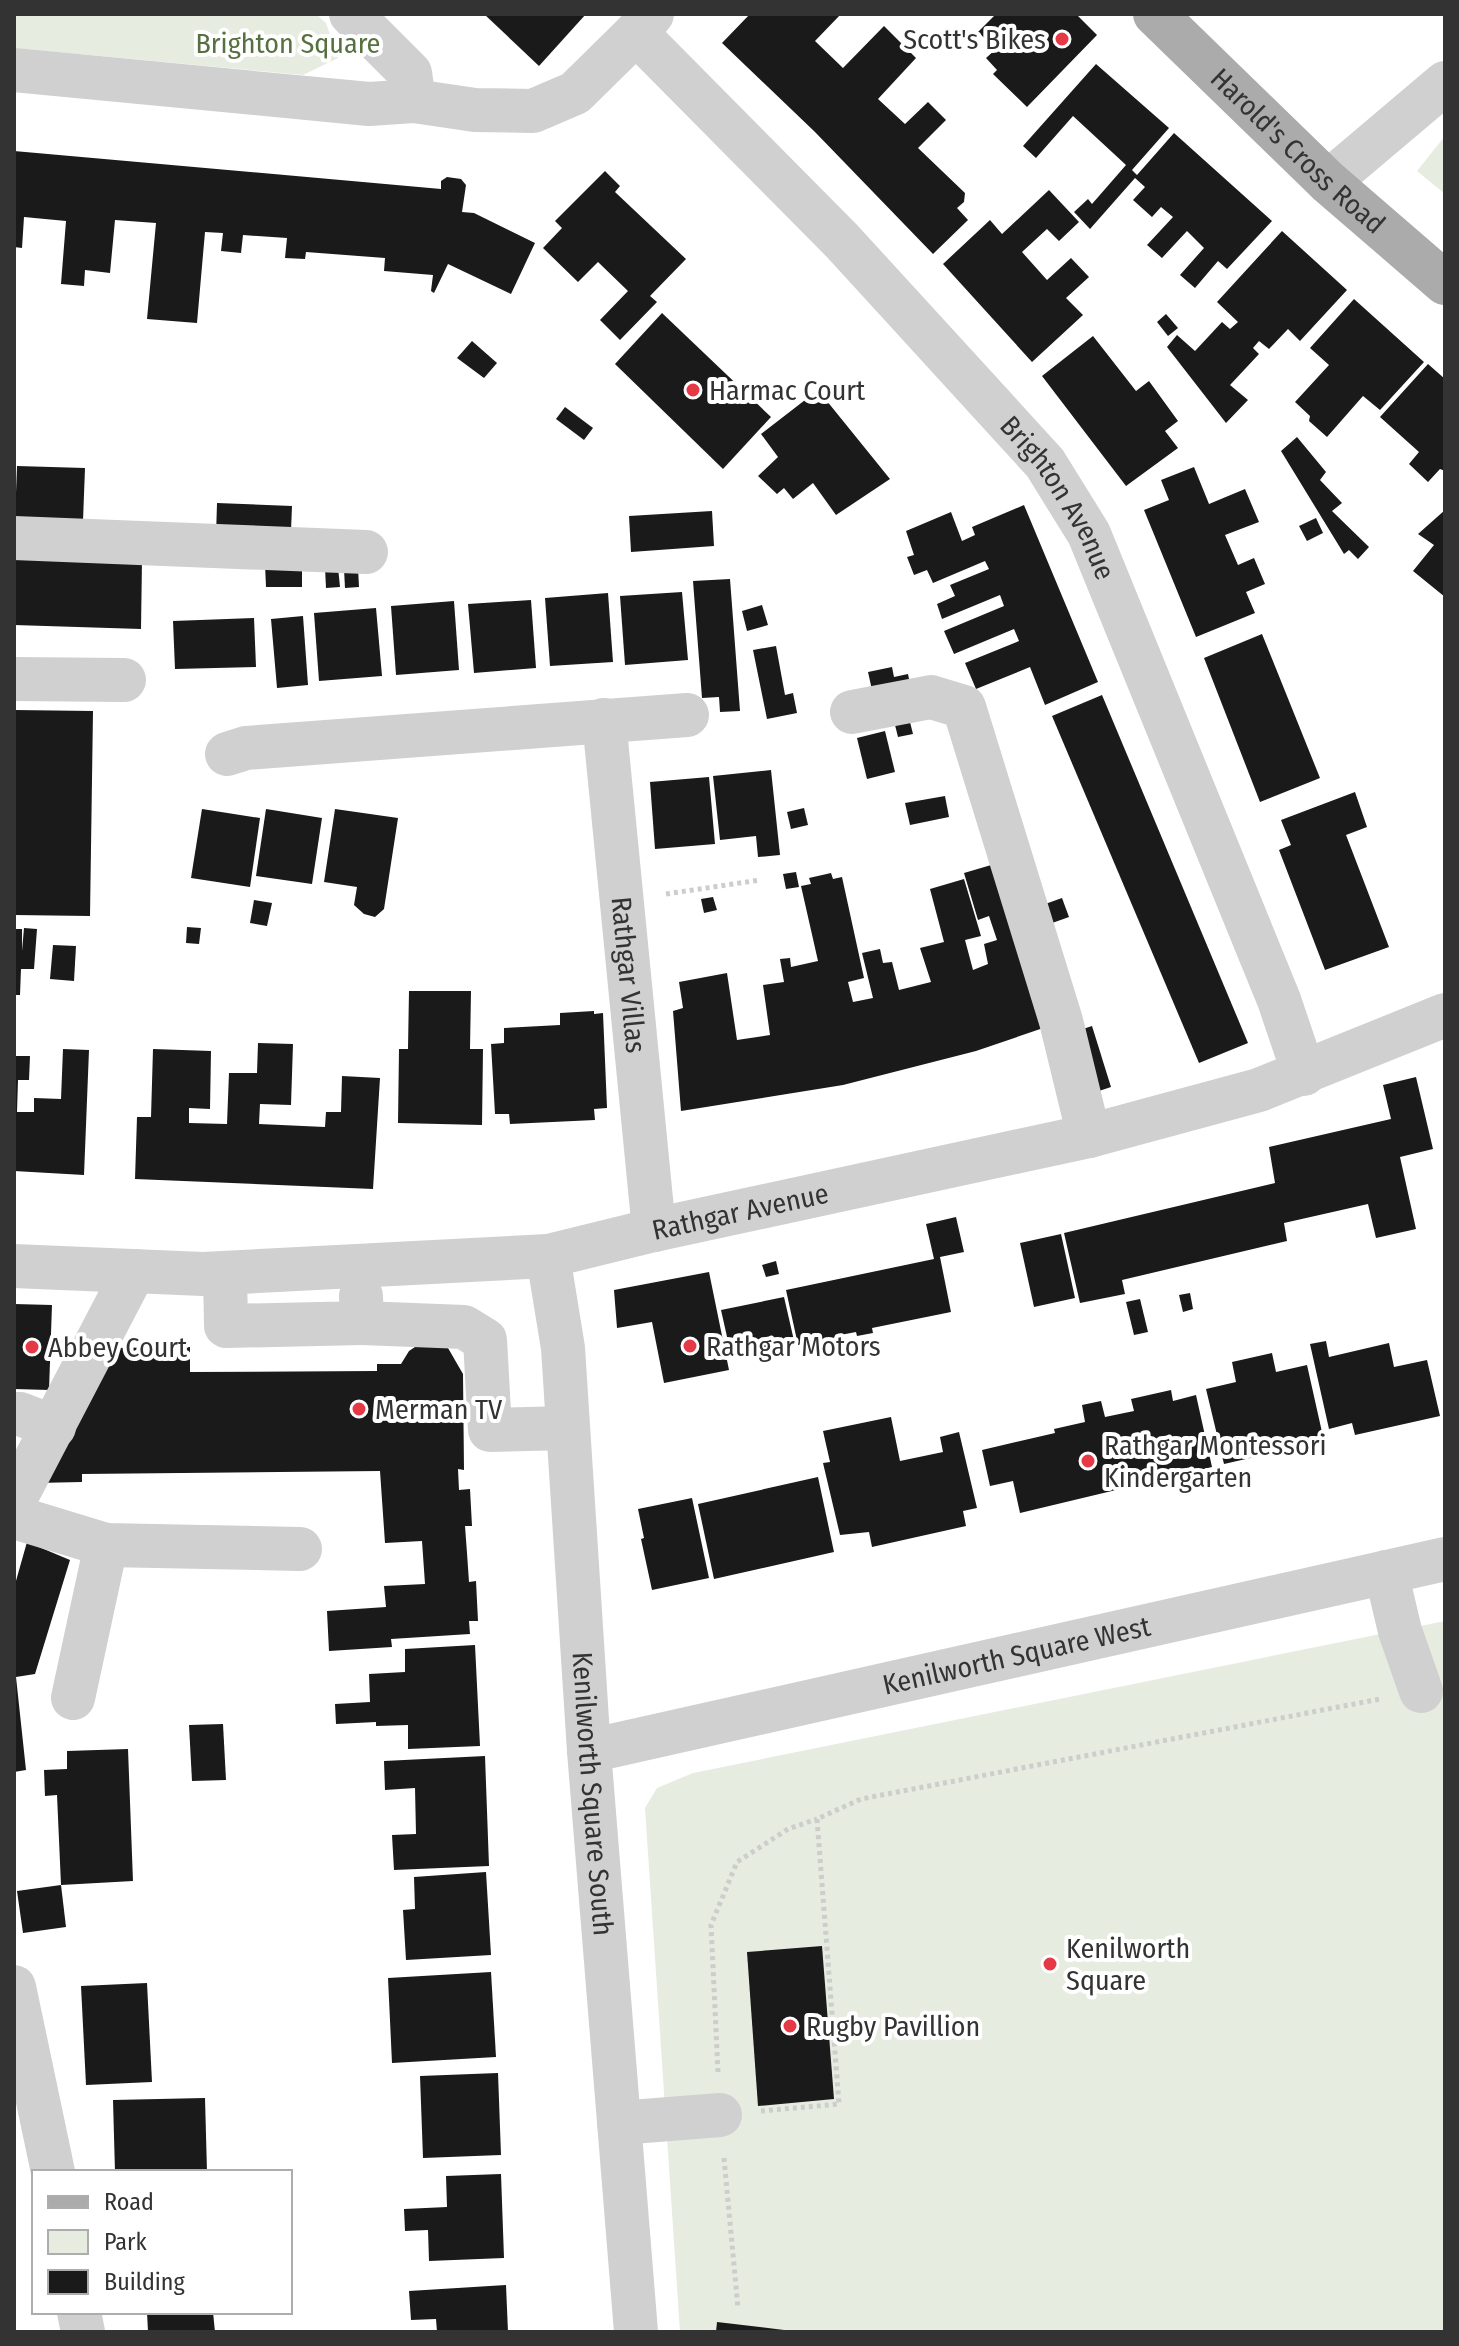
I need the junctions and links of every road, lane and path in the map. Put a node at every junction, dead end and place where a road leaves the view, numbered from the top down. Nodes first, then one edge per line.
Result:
1 (351, 14) edge
2 (1155, 14) edge
3 (644, 23) edge
4 (14, 70) edge
5 (1445, 83) edge
6 (414, 101) junction
7 (1328, 182) junction
8 (1445, 283) edge
9 (14, 538) edge
10 (366, 552) dead end
11 (14, 679) edge
12 (124, 680) dead end
13 (852, 712) dead end
14 (687, 715) dead end
15 (604, 720) junction
16 (237, 751) dead end
17 (760, 880) dead end
18 (622, 901) junction
19 (1445, 1015) edge
20 (1304, 1074) junction
21 (1089, 1136) junction
22 (654, 1230) junction
23 (548, 1256) junction
24 (14, 1266) edge
25 (359, 1266) junction
26 (134, 1271) junction
27 (225, 1273) junction
28 (362, 1323) junction
29 (34, 1420) edge
30 (568, 1428) junction
31 (14, 1501) edge
32 (14, 1517) edge
33 (106, 1545) junction
34 (300, 1549) dead end
35 (1445, 1559) edge
36 (1386, 1572) junction
37 (1421, 1691) joint
38 (73, 1698) dead end
39 (589, 1751) junction
40 (817, 1819) junction
41 (14, 1987) edge
42 (720, 2115) junction
43 (619, 2123) junction
44 (53, 2170) edge
45 (738, 2308) dead end
46 (636, 2332) edge

1 - 6 street
2 - 7 main road, Harold's Cross Road
3 - 6 street
3 - 20 street, Brighton Avenue
4 - 6 street
5 - 7 street
7 - 8 main road, Harold's Cross Road
9 - 10 street
11 - 12 street
13 - 21 street
14 - 15 street
15 - 16 street
15 - 18 street, Rathgar Villas
17 - 18 path
18 - 22 street, Rathgar Villas
19 - 20 street, Rathgar Avenue
20 - 21 street, Rathgar Avenue
21 - 22 street, Rathgar Avenue
22 - 23 street, Rathgar Avenue
23 - 25 street, Rathgar Avenue
23 - 30 street, Kenilworth Square South
24 - 26 street, Rathgar Avenue
25 - 27 street, Rathgar Avenue
25 - 28 street
26 - 27 street, Rathgar Avenue
26 - 29 street
27 - 28 street
28 - 30 street
29 - 31 street
30 - 39 street, Kenilworth Square South
32 - 33 street
33 - 34 street
33 - 38 street
35 - 36 street, Kenilworth Square West
36 - 37 street
36 - 39 street, Kenilworth Square West
37 - 40 path
39 - 43 street, Kenilworth Square South
40 - 42 path
40 - 42 path
41 - 44 street
42 - 43 street
42 - 45 path
43 - 46 street, Kenilworth Square South

